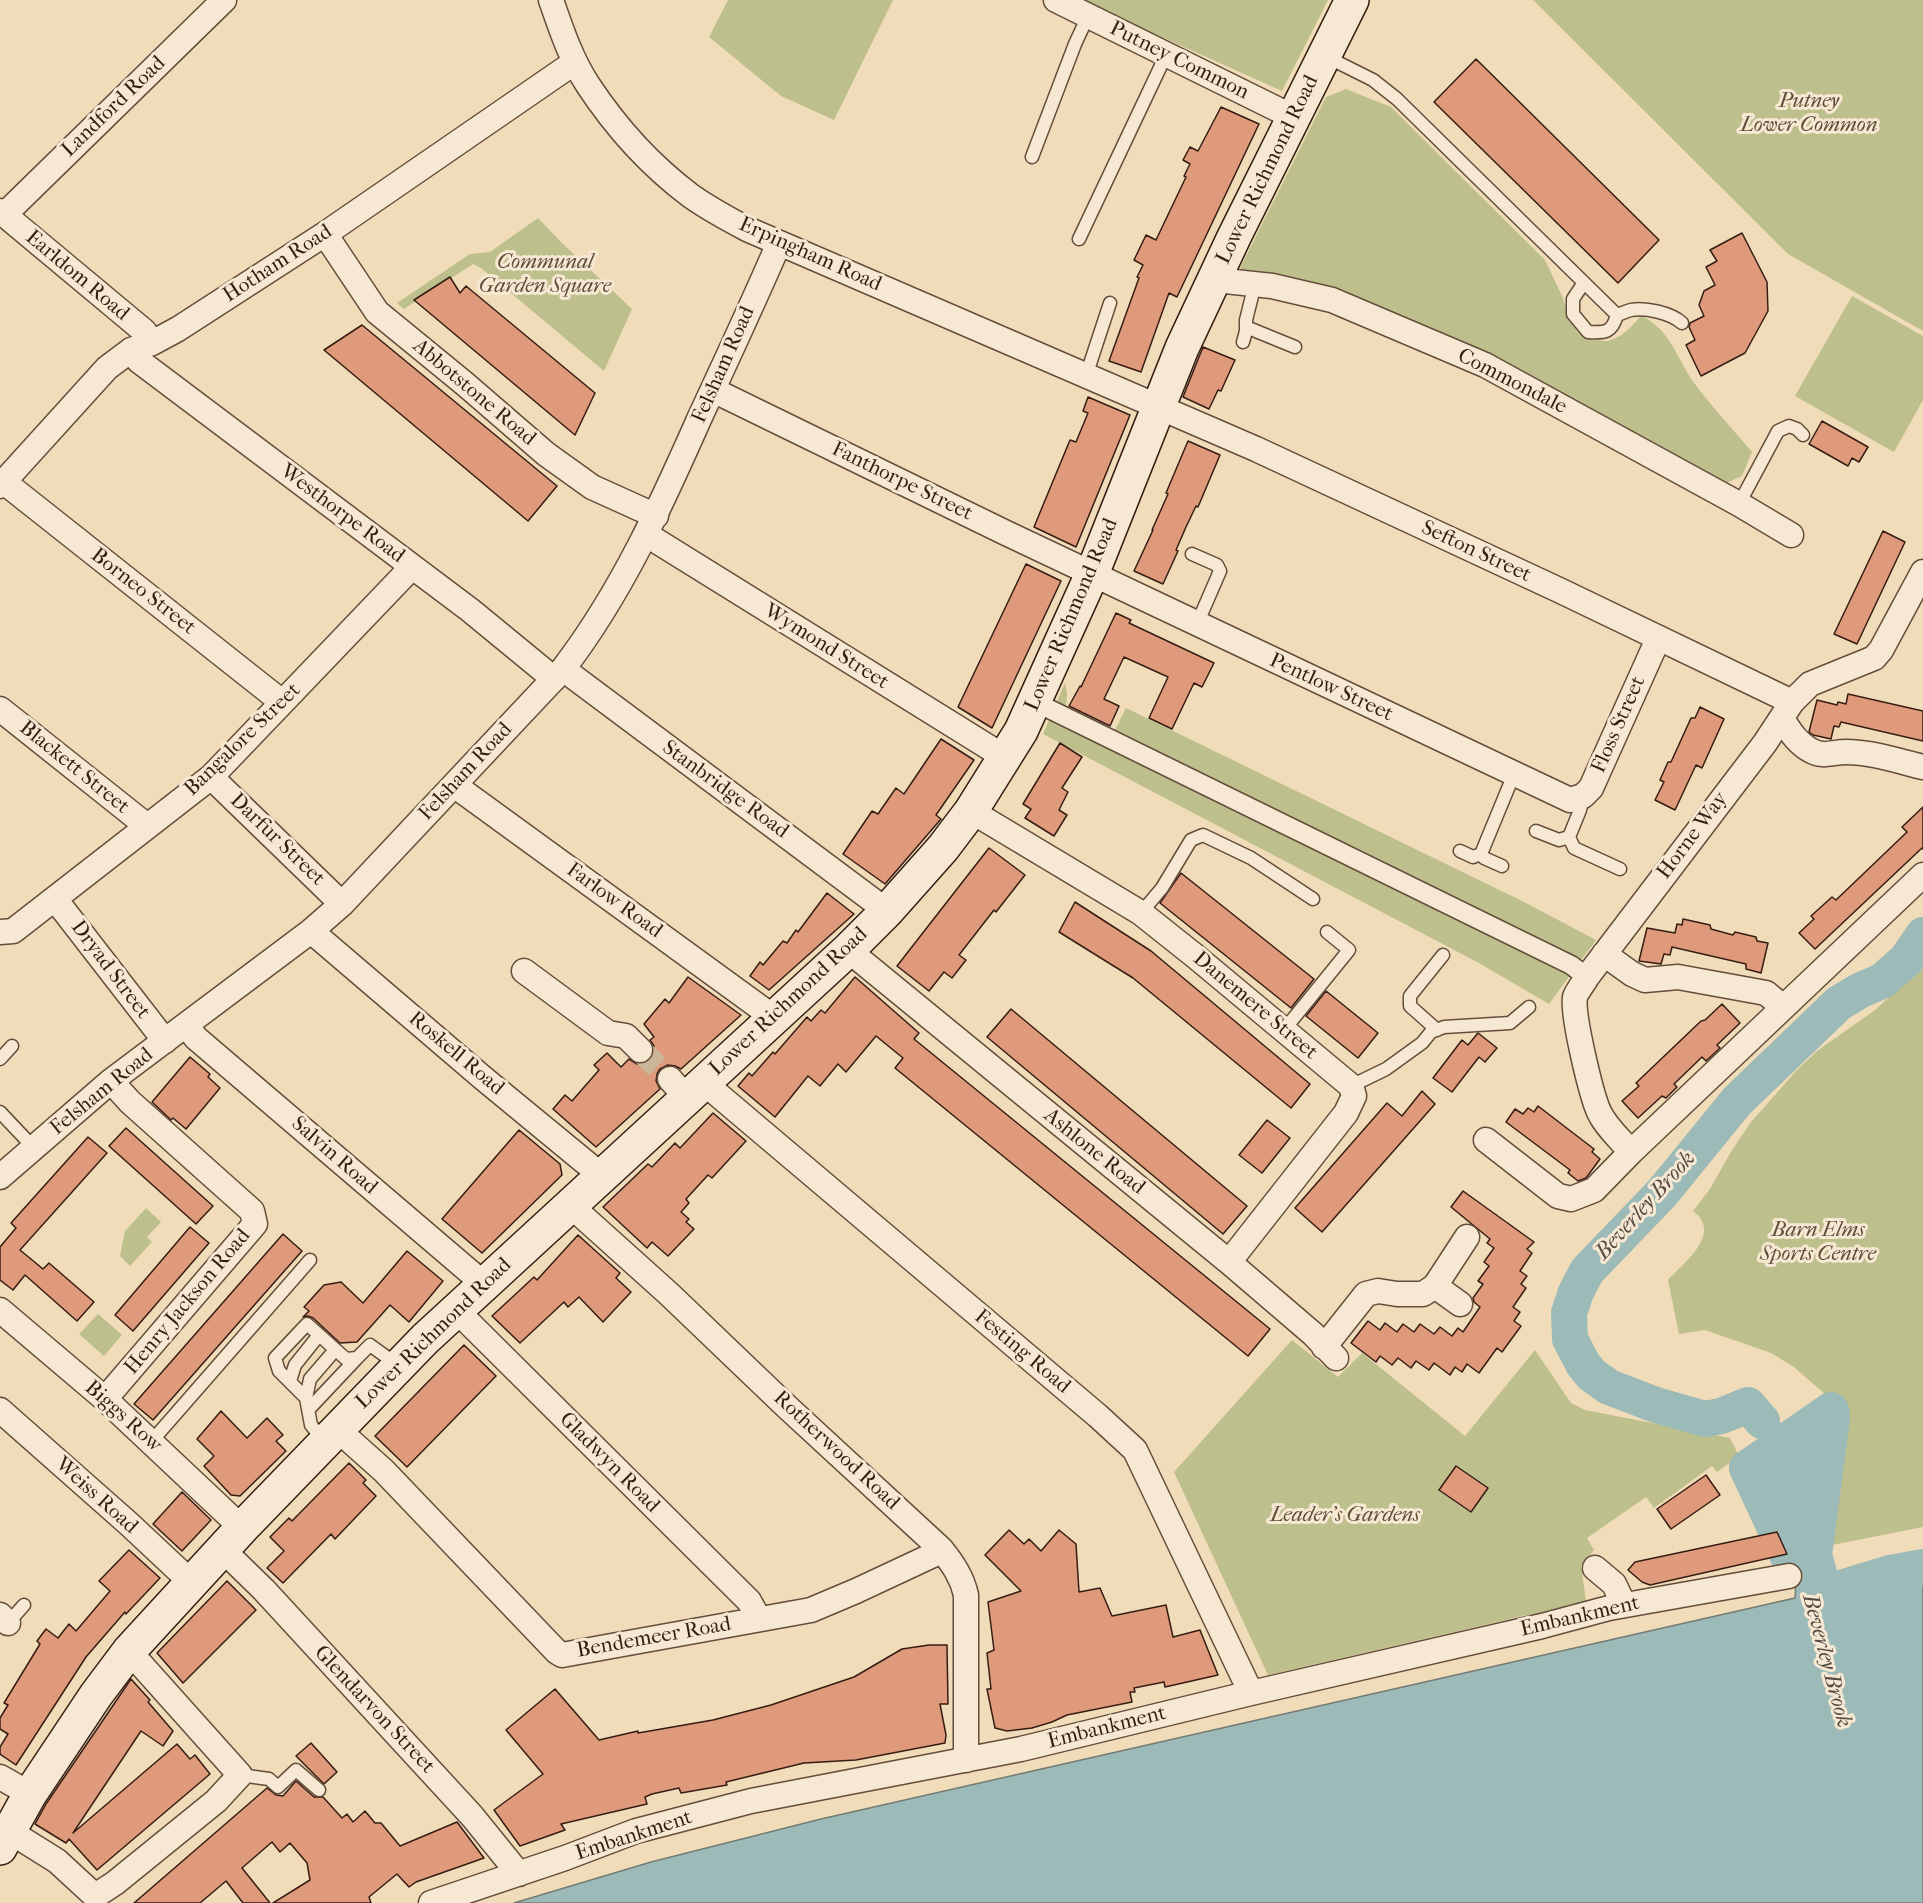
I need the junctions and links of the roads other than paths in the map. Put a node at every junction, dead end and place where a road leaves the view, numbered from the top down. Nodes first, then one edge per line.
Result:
1 (224, 0) edge
2 (551, 0) edge
3 (1352, 0) edge
4 (1064, 2) edge
5 (1088, 16) junction
6 (1166, 55) junction
7 (1324, 55) junction
8 (575, 62) junction
9 (1293, 117) junction
10 (1032, 157) dead end
11 (2, 213) edge
12 (325, 234) junction
13 (1079, 239) dead end
14 (779, 243) junction
15 (1215, 278) junction
16 (1255, 284) junction
17 (1583, 284) junction
18 (1110, 303) dead end
19 (1617, 315) junction
20 (1682, 323) dead end
21 (1246, 327) junction
22 (1243, 342) dead end
23 (141, 346) junction
24 (1295, 347) dead end
25 (1086, 376) junction
26 (713, 390) junction
27 (1157, 407) junction
28 (1803, 435) dead end
29 (2, 484) edge
30 (1739, 504) junction
31 (652, 526) junction
32 (1791, 535) dead end
33 (1192, 554) dead end
34 (412, 567) junction
35 (1923, 572) edge
36 (1092, 574) junction
37 (1197, 624) junction
38 (1658, 639) junction
39 (558, 674) junction
40 (282, 702) junction
41 (1035, 702) junction
42 (0, 709) edge
43 (1787, 711) junction
44 (1006, 758) junction
45 (1923, 767) edge
46 (1514, 774) junction
47 (211, 777) junction
48 (454, 785) junction
49 (1577, 798) junction
50 (971, 812) junction
51 (147, 826) junction
52 (1536, 831) dead end
53 (1569, 837) junction
54 (1460, 851) dead end
55 (1481, 854) junction
56 (1502, 866) dead end
57 (1620, 869) dead end
58 (1923, 875) edge
59 (56, 899) junction
60 (1313, 899) dead end
61 (342, 904) junction
62 (888, 911) junction
63 (1142, 913) junction
64 (311, 931) junction
65 (0, 932) edge
66 (1327, 932) dead end
67 (848, 950) junction
68 (1604, 954) junction
69 (1443, 956) dead end
70 (524, 971) dead end
71 (1587, 977) junction
72 (1529, 1006) dead end
73 (1783, 1007) junction
74 (773, 1017) junction
75 (186, 1026) junction
76 (1284, 1030) junction
77 (1437, 1030) junction
78 (165, 1041) junction
79 (12, 1046) dead end
80 (640, 1050) tunnel mouth
81 (0, 1059) edge
82 (111, 1081) junction
83 (686, 1086) junction
84 (1351, 1086) junction
85 (0, 1112) edge
86 (1486, 1140) dead end
87 (34, 1148) junction
88 (1631, 1152) junction
89 (602, 1176) junction
90 (0, 1178) edge
91 (570, 1205) junction
92 (1467, 1236) dead end
93 (310, 1260) dead end
94 (1229, 1262) junction
95 (484, 1284) junction
96 (1435, 1286) junction
97 (1460, 1304) dead end
98 (0, 1310) edge
99 (456, 1311) junction
100 (319, 1335) junction
101 (335, 1350) junction
102 (357, 1358) junction
103 (399, 1366) junction
104 (290, 1381) junction
105 (105, 1399) junction
106 (308, 1404) junction
107 (0, 1410) edge
108 (331, 1436) junction
109 (151, 1442) junction
110 (233, 1539) junction
111 (941, 1549) junction
112 (1595, 1568) dead end
113 (1789, 1576) dead end
114 (192, 1583) junction
115 (1624, 1605) junction
116 (759, 1619) junction
117 (129, 1651) junction
118 (1251, 1693) junction
119 (966, 1760) junction
120 (240, 1775) junction
121 (0, 1777) edge
122 (319, 1790) dead end
123 (30, 1794) junction
124 (4, 1840) edge
125 (519, 1874) junction
126 (431, 1903) edge

1 - 11 street, Landford Road
2 - 8 street, Erpingham Road
3 - 7 main road, Lower Richmond Road
4 - 5 street, Putney Common
5 - 6 street, Putney Common
5 - 10 lane
6 - 9 street, Putney Common
6 - 13 lane
7 - 9 main road, Lower Richmond Road
7 - 17 lane
8 - 12 street, Hotham Road
8 - 14 street, Erpingham Road
9 - 15 main road, Lower Richmond Road
11 - 23 street, Earldom Road
12 - 23 street, Hotham Road
12 - 31 street, Abbotstone Road
14 - 25 street, Erpingham Road
14 - 26 street, Felsham Road
15 - 16 street, Commondale
15 - 27 main road, Lower Richmond Road
16 - 21 lane
16 - 30 street, Commondale
17 - 19 lane
17 - 19 lane
18 - 25 lane
19 - 20 lane
21 - 22 lane
21 - 24 lane
23 - 29 street, Hotham Road
23 - 34 street, Westhorpe Road
25 - 27 street, Erpingham Road
26 - 31 street, Felsham Road
26 - 36 street, Fanthorpe Street
27 - 36 main road, Lower Richmond Road
27 - 38 street, Sefton Street
28 - 30 lane
29 - 40 street, Borneo Street
30 - 32 street, Commondale
31 - 39 street, Felsham Road
31 - 44 street, Wymond Street
33 - 37 lane
34 - 39 street, Westhorpe Road
34 - 40 street, Bangalore Street
35 - 43 street, Horne Way
36 - 37 street, Pentlow Street
36 - 41 main road, Lower Richmond Road
37 - 46 street, Pentlow Street
38 - 43 street, Sefton Street
38 - 49 street, Floss Street
39 - 48 street, Felsham Road
39 - 62 street, Stanbridge Road
40 - 47 street, Bangalore Street
41 - 44 main road, Lower Richmond Road
41 - 71 street
42 - 51 street, Blackett Street
43 - 45 street
43 - 68 street, Horne Way
44 - 50 main road, Lower Richmond Road
46 - 49 street, Pentlow Street
46 - 55 lane
47 - 51 street, Bangalore Street
47 - 61 street, Darfur Street
48 - 61 street, Felsham Road
48 - 74 street, Farlow Road
49 - 53 lane
50 - 62 main road, Lower Richmond Road
50 - 63 street, Danemere Street
51 - 59 street, Bangalore Street
52 - 53 lane
53 - 57 lane
54 - 55 lane
55 - 56 lane
58 - 73 street
59 - 65 street, Bangalore Street
59 - 78 street, Dryad Street
60 - 63 lane
61 - 64 street, Felsham Road
62 - 67 main road, Lower Richmond Road
63 - 76 street, Danemere Street
64 - 75 street, Felsham Road
64 - 89 street, Roskell Road
66 - 76 lane
67 - 74 main road, Lower Richmond Road
67 - 94 street, Ashlone Road
68 - 71 street, Horne Way
68 - 73 street
69 - 77 lane
70 - 80 street
71 - 88 street, Horne Way
72 - 77 lane
73 - 88 street
74 - 83 main road, Lower Richmond Road
75 - 78 street, Felsham Road
75 - 95 street, Salvin Road
76 - 84 street, Danemere Street
77 - 84 lane
78 - 82 street, Felsham Road
79 - 81 lane
82 - 87 street, Felsham Road
82 - 105 street, Henry Jackson Road
83 - 89 main road, Lower Richmond Road
83 - 118 street, Festing Road
84 - 94 street
85 - 87 lane
86 - 88 street
87 - 90 street, Felsham Road
89 - 91 main road, Lower Richmond Road
91 - 95 main road, Lower Richmond Road
91 - 111 street, Rotherwood Road
92 - 96 street
93 - 109 lane
94 - 96 street, Ashlone Road
95 - 99 main road, Lower Richmond Road
96 - 97 street
98 - 105 street, Biggs Row
99 - 103 main road, Lower Richmond Road
99 - 116 street, Gladwyn Road
100 - 101 lane
100 - 104 lane
100 - 104 lane
101 - 102 lane
101 - 106 lane
102 - 103 lane
102 - 106 lane
103 - 108 main road, Lower Richmond Road
104 - 106 lane
105 - 109 street, Biggs Row
106 - 108 lane
107 - 114 street, Weiss Road
108 - 110 main road, Lower Richmond Road
108 - 116 street, Bendemeer Road
109 - 110 street, Biggs Row
110 - 114 main road, Lower Richmond Road
110 - 125 street, Glendarvon Street
111 - 116 street, Bendemeer Road
111 - 119 street, Rotherwood Road
112 - 115 street
113 - 115 street, Embankment
114 - 117 main road, Lower Richmond Road
115 - 118 street, Embankment
117 - 120 street
117 - 123 main road, Lower Richmond Road
118 - 119 street, Embankment
119 - 125 street, Embankment
120 - 122 lane
120 - 124 street
121 - 123 street
123 - 124 main road, Lower Richmond Road
125 - 126 street, Embankment

